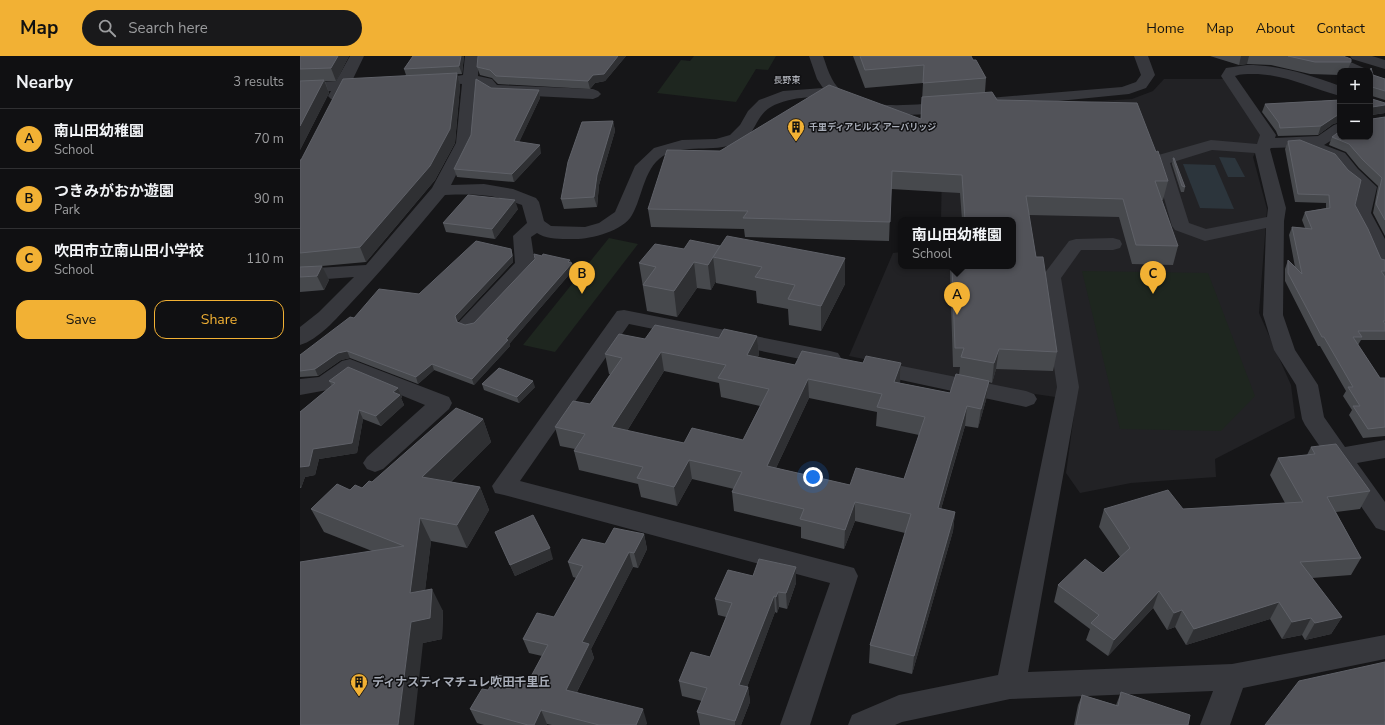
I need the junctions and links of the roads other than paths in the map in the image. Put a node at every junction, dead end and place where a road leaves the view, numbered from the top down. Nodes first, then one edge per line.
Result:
1 (356, 56) edge
2 (472, 56) edge
3 (816, 56) edge
4 (1141, 56) edge
5 (1328, 56) edge
6 (1358, 56) edge
7 (1385, 65) edge
8 (1352, 68) edge
9 (469, 79) junction
10 (439, 80) edge
11 (386, 83) edge
12 (341, 86) junction
13 (300, 88) edge
14 (1337, 90) edge
15 (834, 91) junction
16 (593, 94) dead end
17 (978, 104) edge
18 (962, 105) edge
19 (331, 107) edge
20 (1337, 130) edge
21 (1302, 142) junction
22 (1264, 146) junction
23 (440, 190) junction
24 (1275, 221) junction
25 (536, 224) junction
26 (1114, 244) dead end
27 (1385, 263) edge
28 (372, 270) junction
29 (300, 275) edge
30 (468, 323) edge
31 (300, 338) edge
32 (300, 387) edge
33 (1026, 398) dead end
34 (1385, 449) edge
35 (1339, 457) junction
36 (375, 463) dead end
37 (1385, 521) edge
38 (1385, 647) edge
39 (1232, 677) junction
40 (1010, 686) junction
41 (795, 725) edge
42 (863, 725) edge
43 (1215, 725) edge

1 - 12 street
2 - 9 street
3 - 15 street
4 - 17 street
5 - 8 street
6 - 7 street
9 - 10 street
9 - 16 street
9 - 23 street
11 - 12 street
12 - 13 street
12 - 19 street
14 - 22 street
15 - 18 street
15 - 25 street
20 - 21 street
21 - 22 street
21 - 27 street
22 - 24 street
22 - 24 street
23 - 25 street
23 - 28 street
24 - 35 street
25 - 30 street
26 - 40 street
28 - 29 street
28 - 31 street
32 - 36 street
33 - 41 street
34 - 35 street
35 - 37 street
38 - 39 street
39 - 40 street
39 - 43 street
40 - 42 street

